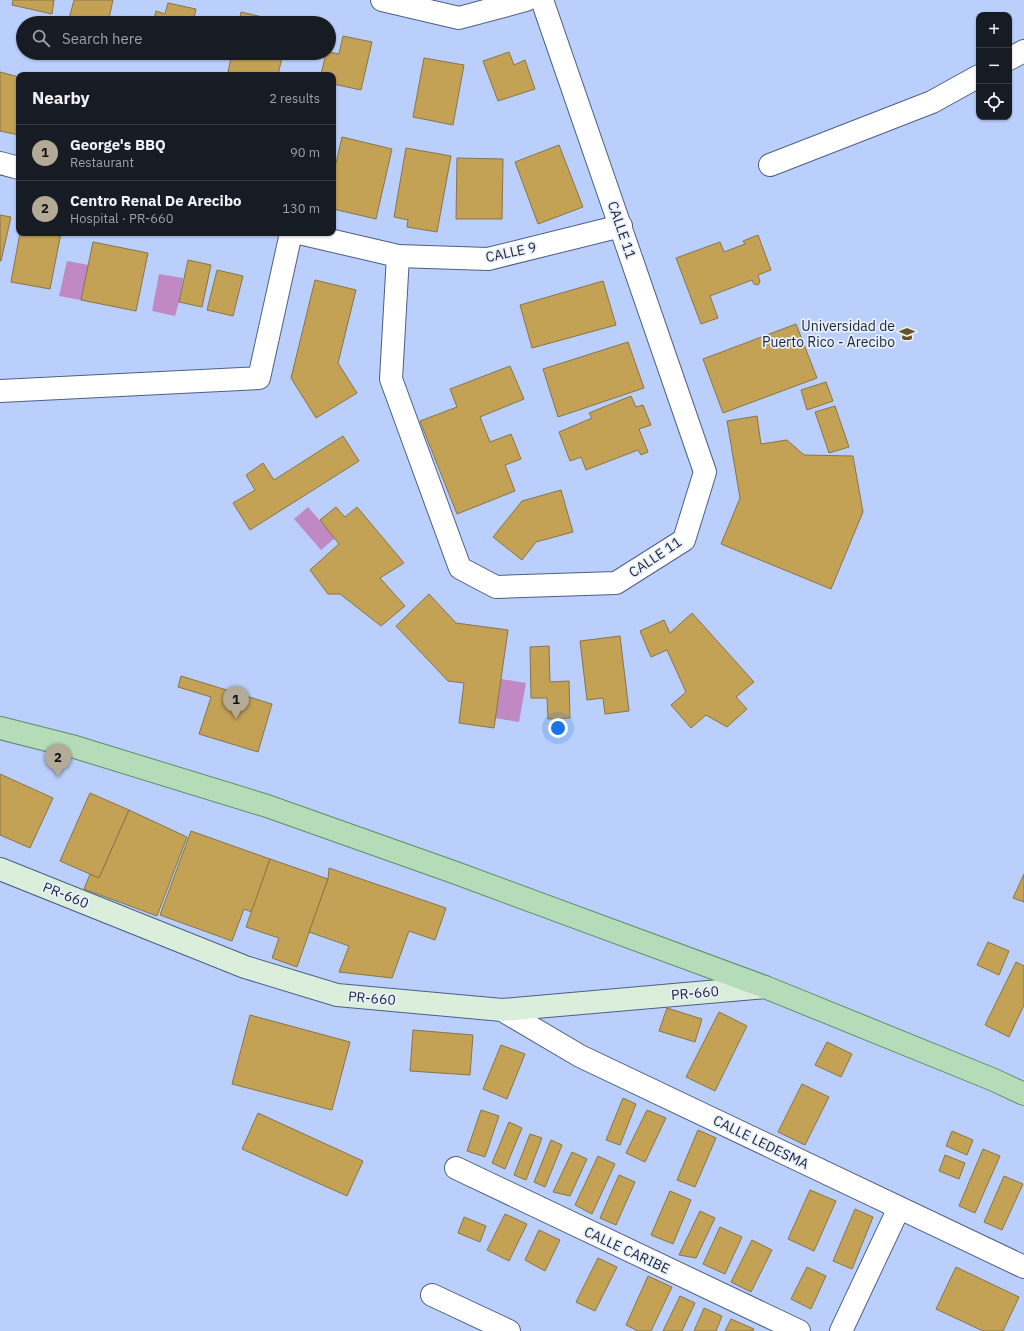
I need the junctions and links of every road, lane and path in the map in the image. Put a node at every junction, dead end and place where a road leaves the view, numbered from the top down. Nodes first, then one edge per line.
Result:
1 (382, 0) edge
2 (526, 0) edge
3 (542, 0) edge
4 (1024, 51) edge
5 (1012, 57) edge
6 (976, 78) edge
7 (0, 163) edge
8 (770, 165) dead end
9 (16, 167) edge
10 (621, 226) junction
11 (290, 236) edge
12 (312, 236) edge
13 (398, 256) junction
14 (0, 391) edge
15 (0, 728) edge
16 (0, 869) edge
17 (765, 987) junction
18 (502, 1010) junction
19 (1024, 1094) edge
20 (456, 1168) dead end
21 (899, 1208) junction
22 (1024, 1267) edge
23 (432, 1295) dead end
24 (509, 1331) edge
25 (799, 1331) edge
26 (841, 1331) edge

1 - 2 street
3 - 10 street, CALLE 11
4 - 5 street
6 - 8 street
7 - 9 street
10 - 13 street, CALLE 9
10 - 13 street, CALLE 11
11 - 14 street
12 - 13 street, CALLE 9
15 - 17 main road
16 - 18 street, PR-660 / PR-660
17 - 18 street, PR-660 / PR-660
17 - 19 main road
18 - 21 street, CALLE LEDESMA
20 - 25 street, CALLE CARIBE
21 - 22 street, CALLE LEDESMA
21 - 26 street
23 - 24 street

